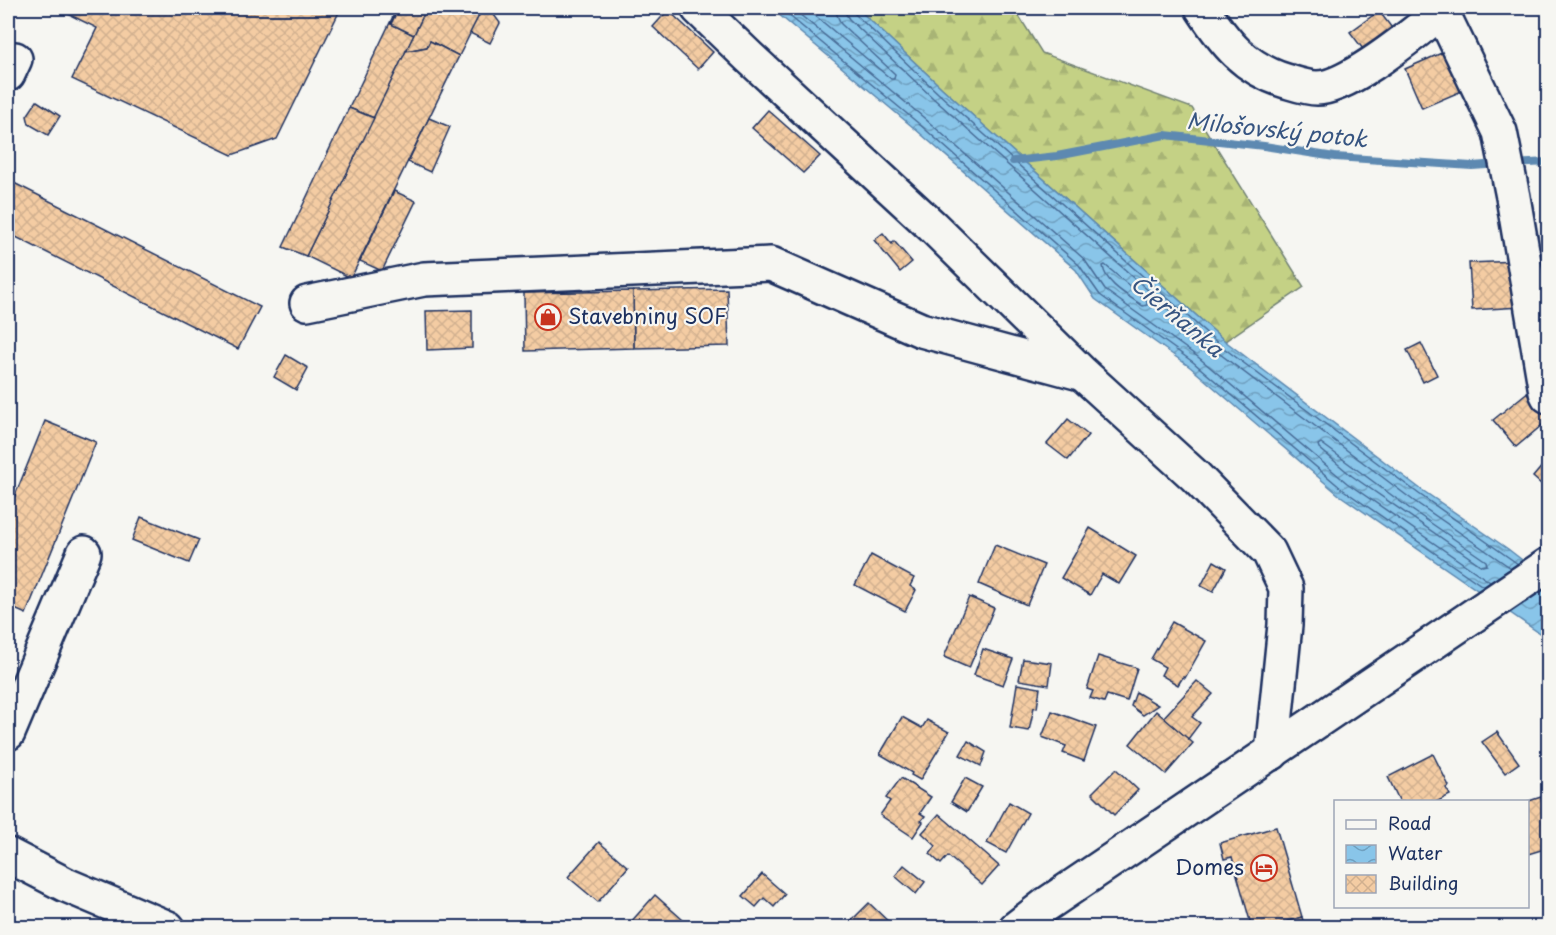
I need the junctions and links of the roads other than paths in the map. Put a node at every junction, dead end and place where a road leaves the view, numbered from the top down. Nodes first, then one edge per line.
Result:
1 (698, 8) edge
2 (1202, 8) edge
3 (1441, 10) edge
4 (307, 303) dead end
5 (1082, 373) junction
6 (1548, 396) edge
7 (84, 552) dead end
8 (1548, 565) edge
9 (8, 733) edge
10 (1272, 753) junction
11 (8, 855) edge
12 (168, 927) edge
13 (1016, 927) edge

1 - 5 street
2 - 3 street
3 - 6 street
4 - 5 street
5 - 10 street
7 - 9 street
8 - 10 street
10 - 13 street
11 - 12 street

